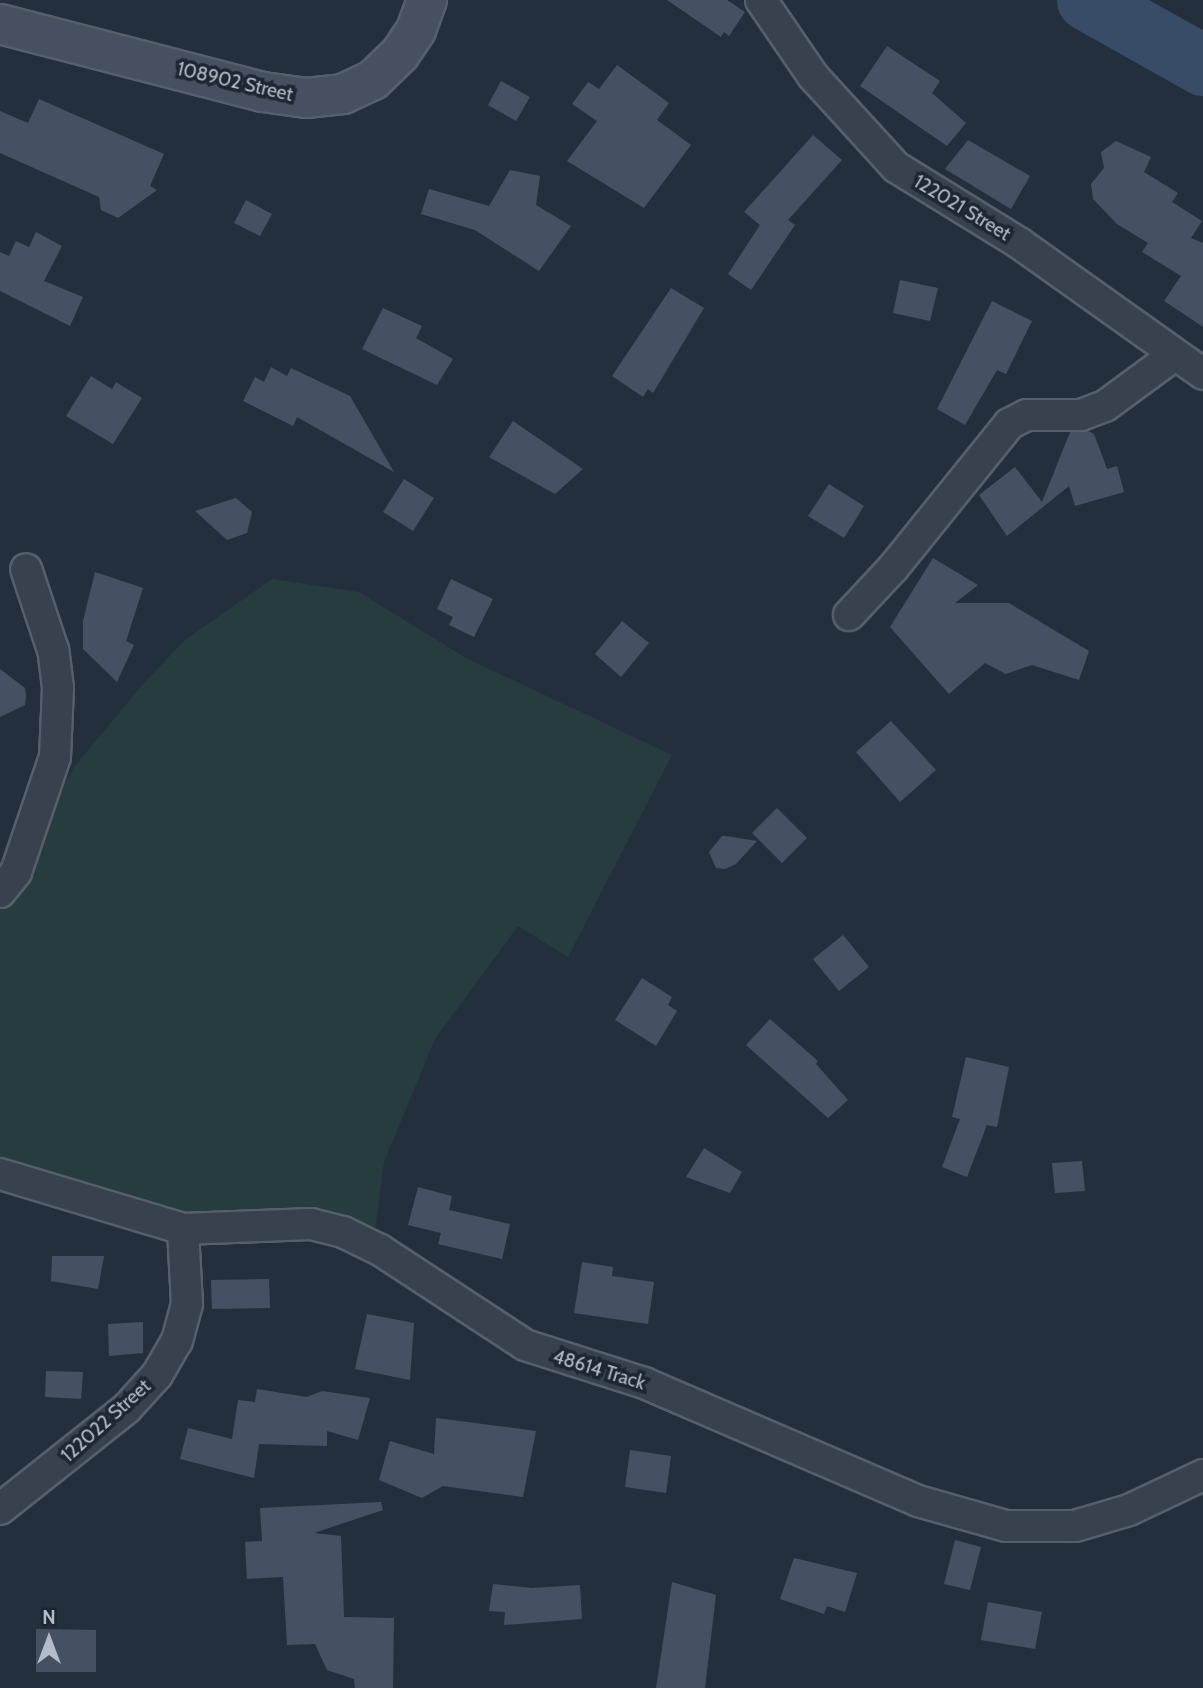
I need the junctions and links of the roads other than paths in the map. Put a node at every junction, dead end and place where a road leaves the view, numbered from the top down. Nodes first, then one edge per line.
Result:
1 (426, 0) edge
2 (761, 0) edge
3 (0, 24) edge
4 (1173, 356) junction
5 (1203, 374) edge
6 (26, 569) dead end
7 (849, 615) dead end
8 (0, 892) edge
9 (0, 1174) edge
10 (183, 1229) junction
11 (1203, 1475) edge
12 (0, 1509) edge

1 - 3 street, 108902 Street
2 - 4 street, 122021 Street
4 - 5 street, 122021 Street
4 - 7 street
6 - 8 street
9 - 10 street, 48614 Track
10 - 11 street, 48614 Track
10 - 12 street, 122022 Street

